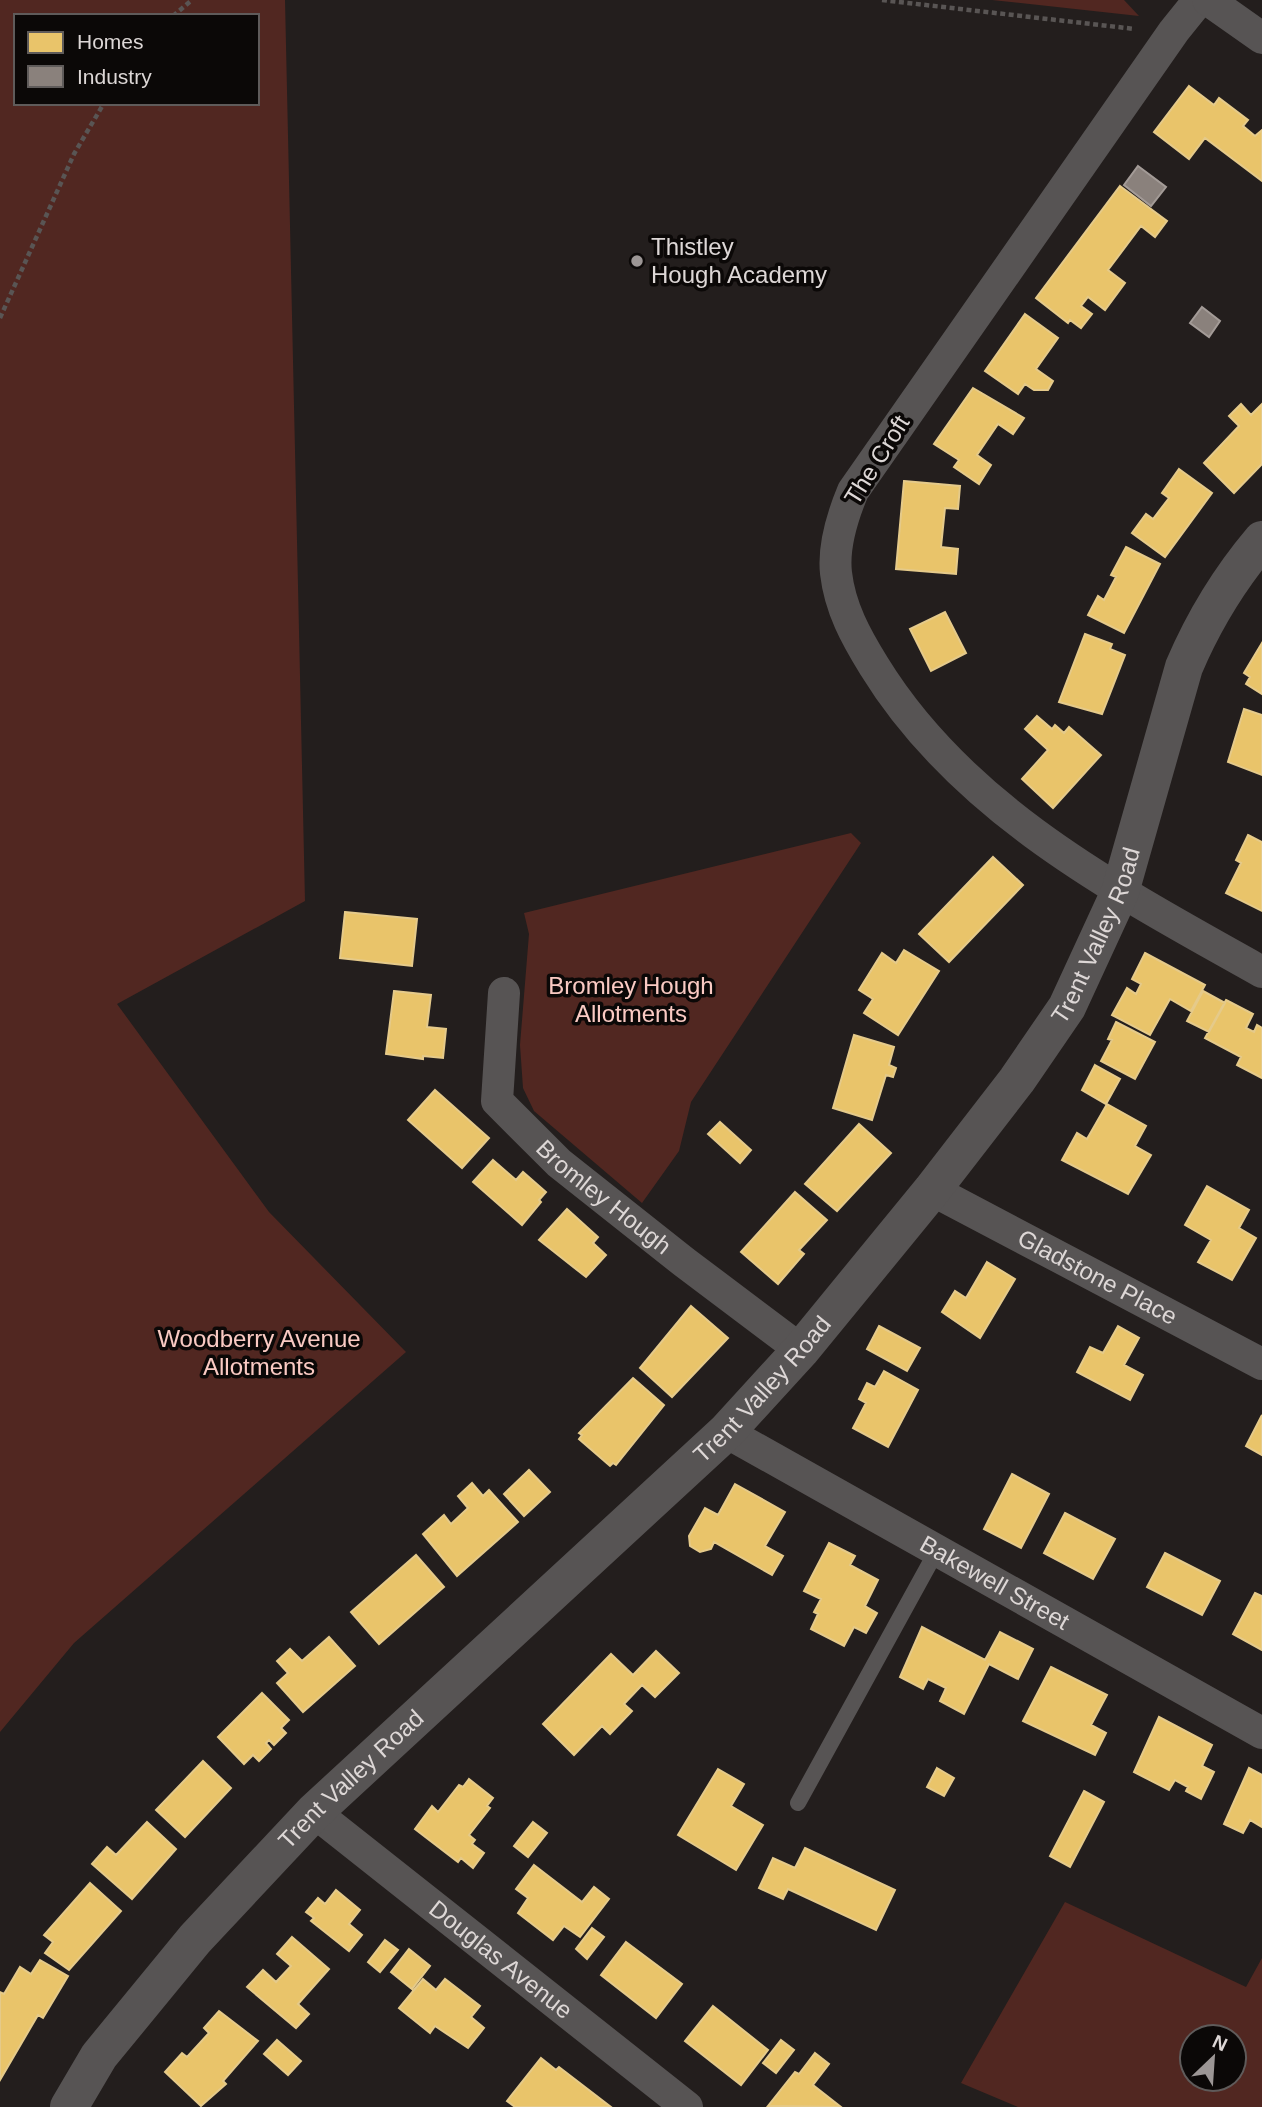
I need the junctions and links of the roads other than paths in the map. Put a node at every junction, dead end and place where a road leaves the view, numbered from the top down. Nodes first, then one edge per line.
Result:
1 (1199, 0) edge
2 (1208, 0) edge
3 (1262, 38) edge
4 (1262, 540) edge
5 (1120, 892) junction
6 (1262, 972) edge
7 (504, 993) dead end
8 (932, 1190) junction
9 (801, 1350) junction
10 (1262, 1364) edge
11 (726, 1432) junction
12 (936, 1552) junction
13 (1262, 1733) edge
14 (798, 1803) dead end
15 (314, 1812) junction
16 (69, 2107) edge
17 (687, 2107) edge

1 - 5 street, The Croft
2 - 3 street
4 - 5 street, Trent Valley Road
5 - 6 street, The Croft
5 - 8 street, Trent Valley Road
7 - 9 street, Bromley Hough
8 - 9 street, Trent Valley Road
8 - 10 street, Gladstone Place
9 - 11 street, Trent Valley Road
11 - 12 street, Bakewell Street
11 - 15 street, Trent Valley Road
12 - 13 street, Bakewell Street
12 - 14 lane
15 - 16 street, Trent Valley Road
15 - 17 street, Douglas Avenue

